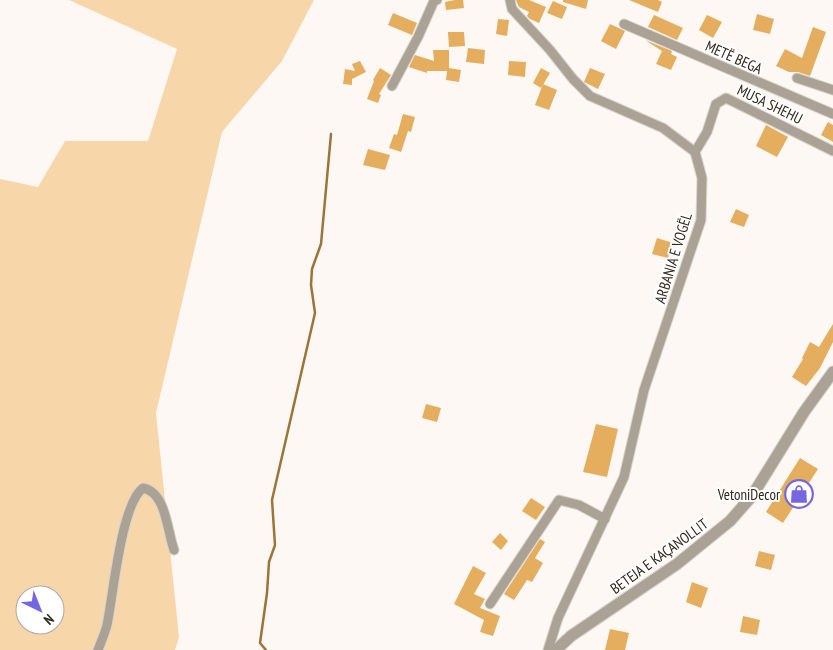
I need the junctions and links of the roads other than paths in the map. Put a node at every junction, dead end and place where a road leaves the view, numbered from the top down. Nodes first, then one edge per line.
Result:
1 (438, 0) edge
2 (510, 0) edge
3 (624, 24) dead end
4 (798, 78) dead end
5 (392, 86) dead end
6 (833, 90) edge
7 (833, 114) edge
8 (833, 151) edge
9 (695, 152) junction
10 (833, 372) edge
11 (605, 518) junction
12 (174, 550) dead end
13 (490, 604) dead end
14 (98, 650) edge
15 (548, 650) edge
16 (556, 650) edge

1 - 5 street
2 - 9 street
3 - 7 street, METË BEGA
4 - 6 street
8 - 9 street, MUSA SHEHU
9 - 11 street, ARBANIA E VOGËL
10 - 16 street, BETEJA E KAÇANOLLIT
11 - 13 street
11 - 15 street, ARBANIA E VOGËL
12 - 14 street

